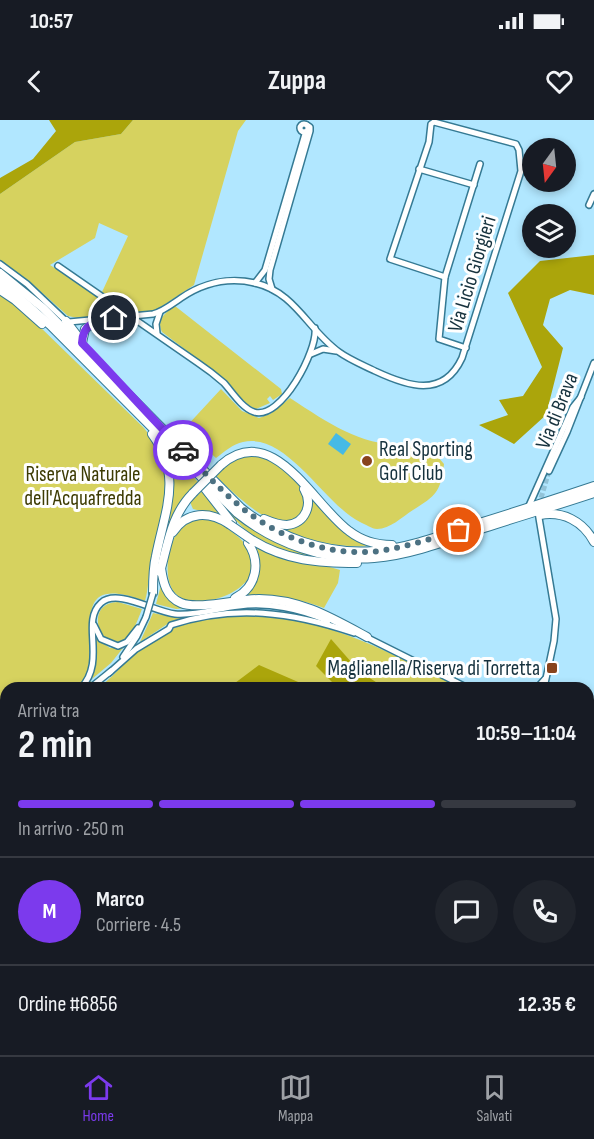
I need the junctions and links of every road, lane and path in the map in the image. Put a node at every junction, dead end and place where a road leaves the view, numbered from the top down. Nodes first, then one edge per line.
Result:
1 (301, 155) junction
2 (480, 164) dead end
3 (419, 169) junction
4 (474, 185) junction
5 (594, 194) edge
6 (589, 205) dead end
7 (270, 260) junction
8 (0, 264) edge
9 (58, 266) dead end
10 (0, 273) edge
11 (445, 277) junction
12 (0, 281) edge
13 (255, 283) junction
14 (272, 289) junction
15 (0, 290) edge
16 (160, 312) junction
17 (131, 315) junction
18 (98, 320) junction
19 (66, 321) junction
20 (315, 328) junction
21 (158, 334) junction
22 (82, 343) junction
23 (466, 348) junction
24 (73, 349) junction
25 (338, 351) junction
26 (310, 354) junction
27 (594, 363) edge
28 (118, 394) junction
29 (581, 397) junction
30 (143, 410) junction
31 (184, 461) junction
32 (549, 471) tunnel mouth
33 (298, 480) junction
34 (594, 483) edge
35 (594, 494) edge
36 (191, 495) junction
37 (241, 507) junction
38 (528, 507) junction
39 (196, 515) junction
40 (539, 519) dead end
41 (231, 524) junction
42 (489, 527) junction
43 (250, 541) junction
44 (417, 542) junction
45 (594, 542) edge
46 (166, 544) junction
47 (407, 552) junction
48 (161, 568) junction
49 (153, 593) junction
50 (231, 600) junction
51 (94, 615) junction
52 (146, 617) junction
53 (367, 638) junction
54 (109, 673) junction
55 (546, 678) junction
56 (86, 682) edge
57 (98, 682) edge
58 (456, 682) edge
59 (542, 682) edge
60 (545, 682) edge

1 - 1 street
1 - 7 street
2 - 4 street
3 - 4 street
3 - 11 street
3 - 23 street, Via Licio Giorgieri
4 - 11 street
5 - 6 street
7 - 13 street
7 - 14 street
8 - 19 street
9 - 17 street
10 - 30 highway
11 - 23 street
12 - 24 highway
13 - 14 street, Via Licio Giorgieri
13 - 16 street, Via Licio Giorgieri
14 - 20 street, Via Licio Giorgieri
15 - 24 highway
16 - 17 street, Via Licio Giorgieri
16 - 21 street
17 - 18 street, Via Licio Giorgieri
17 - 21 street
18 - 19 street, Via Licio Giorgieri
18 - 22 highway
19 - 22 highway
20 - 25 street, Via Licio Giorgieri
20 - 26 street
21 - 26 street
22 - 30 highway
23 - 25 street, Via Licio Giorgieri
24 - 28 highway
25 - 26 street
27 - 29 street, Via di Brava
28 - 31 highway
28 - 49 highway
29 - 32 street, Via di Brava
29 - 38 street
30 - 37 highway
31 - 41 highway
31 - 47 highway
33 - 36 highway, bridge
33 - 37 highway
33 - 44 highway
34 - 38 highway
35 - 42 highway
36 - 39 highway
36 - 46 highway
37 - 44 highway
38 - 44 highway
39 - 41 highway
39 - 46 highway
40 - 55 street
41 - 43 highway, bridge
42 - 45 highway
42 - 47 highway
43 - 47 highway
43 - 50 highway
46 - 48 highway
48 - 49 highway
48 - 50 highway
49 - 52 street, bridge
50 - 53 highway
51 - 52 street
51 - 53 street
51 - 56 street
52 - 54 street
53 - 54 street
53 - 58 street
54 - 57 street
55 - 59 street
55 - 60 street

